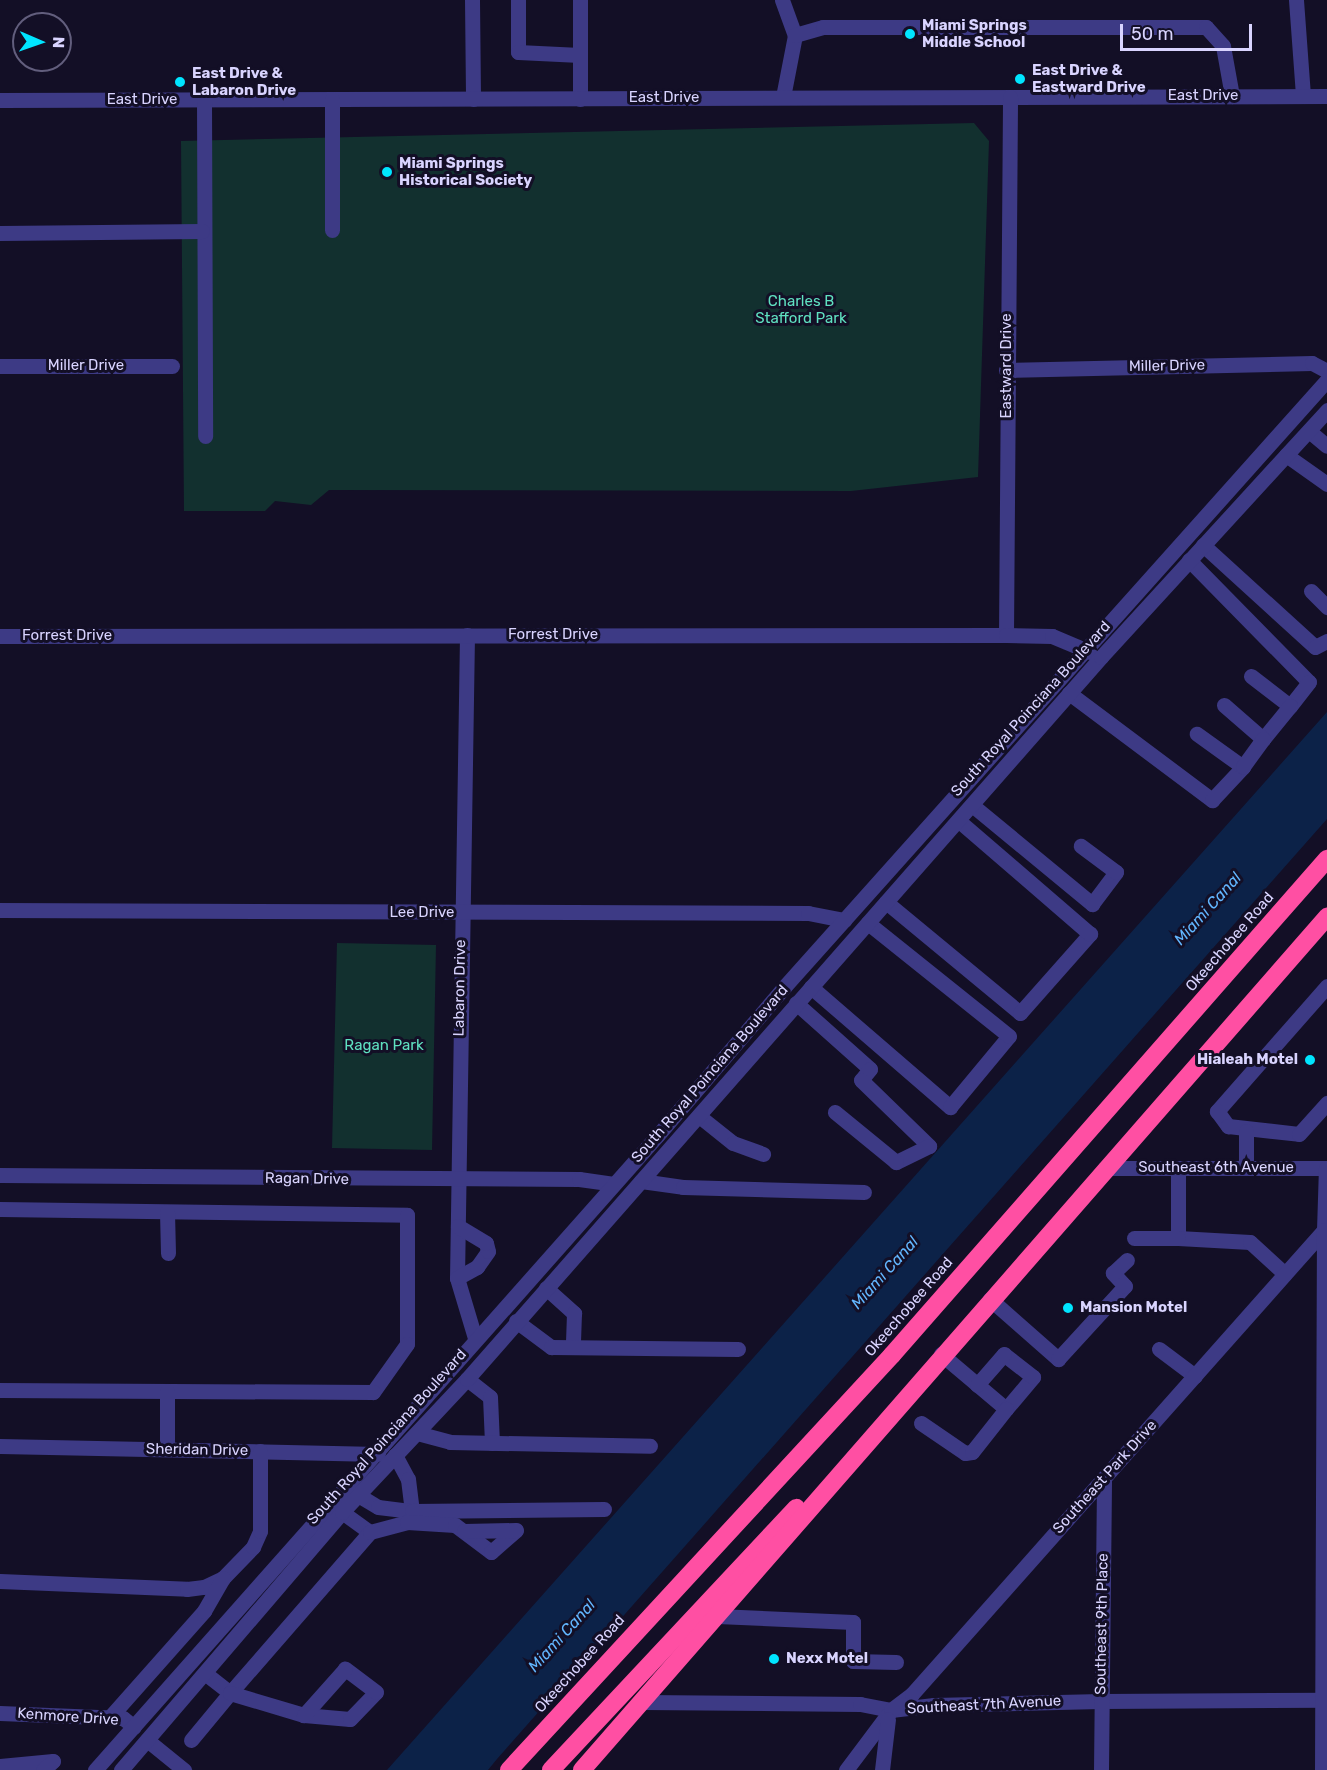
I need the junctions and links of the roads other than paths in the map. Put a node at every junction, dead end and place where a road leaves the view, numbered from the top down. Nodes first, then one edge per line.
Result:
1 (472, 0) edge
2 (518, 0) edge
3 (580, 0) edge
4 (782, 0) edge
5 (1296, 0) edge
6 (795, 35) junction
7 (580, 55) junction
8 (1232, 96) junction
9 (1303, 96) junction
10 (1327, 96) edge
11 (783, 97) junction
12 (1010, 97) junction
13 (332, 99) junction
14 (473, 99) junction
15 (580, 99) junction
16 (0, 100) edge
17 (204, 100) junction
18 (332, 230) dead end
19 (202, 231) junction
20 (0, 233) edge
21 (0, 366) edge
22 (172, 366) dead end
23 (1006, 370) junction
24 (1327, 371) edge
25 (1327, 380) edge
26 (1327, 410) edge
27 (1309, 431) junction
28 (205, 436) dead end
29 (1327, 446) edge
30 (1286, 455) junction
31 (1327, 484) edge
32 (1203, 545) junction
33 (1189, 560) junction
34 (1311, 591) dead end
35 (1327, 607) edge
36 (467, 635) junction
37 (1006, 635) junction
38 (0, 636) edge
39 (1327, 641) edge
40 (1084, 649) junction
41 (1101, 657) junction
42 (1251, 676) dead end
43 (1069, 693) junction
44 (1224, 705) dead end
45 (1290, 706) junction
46 (1197, 734) dead end
47 (1263, 739) junction
48 (1243, 767) junction
49 (972, 805) junction
50 (958, 820) junction
51 (1081, 846) dead end
52 (1327, 859) edge
53 (886, 902) junction
54 (0, 910) edge
55 (461, 913) junction
56 (1327, 917) edge
57 (844, 920) junction
58 (868, 923) junction
59 (1327, 986) edge
60 (811, 987) junction
61 (796, 1003) junction
62 (1327, 1103) edge
63 (835, 1112) dead end
64 (699, 1116) junction
65 (1246, 1131) junction
66 (762, 1154) dead end
67 (1105, 1168) junction
68 (1178, 1168) junction
69 (1246, 1168) junction
70 (1327, 1168) edge
71 (0, 1175) edge
72 (458, 1181) junction
73 (641, 1181) junction
74 (614, 1184) junction
75 (864, 1192) dead end
76 (0, 1209) edge
77 (167, 1212) junction
78 (458, 1226) junction
79 (1324, 1230) junction
80 (1134, 1238) dead end
81 (1178, 1238) junction
82 (168, 1253) dead end
83 (1127, 1260) dead end
84 (1285, 1274) junction
85 (457, 1278) junction
86 (546, 1288) junction
87 (990, 1299) junction
88 (516, 1321) junction
89 (475, 1338) junction
90 (573, 1347) junction
91 (1159, 1348) dead end
92 (738, 1349) dead end
93 (942, 1354) junction
94 (1195, 1376) junction
95 (467, 1379) junction
96 (977, 1385) junction
97 (0, 1390) edge
98 (167, 1391) junction
99 (1006, 1409) junction
100 (921, 1423) dead end
101 (877, 1428) junction
102 (417, 1433) junction
103 (492, 1443) junction
104 (0, 1446) edge
105 (650, 1446) dead end
106 (167, 1449) junction
107 (260, 1451) junction
108 (374, 1454) junction
109 (395, 1455) junction
110 (1104, 1478) junction
111 (358, 1495) junction
112 (604, 1509) dead end
113 (412, 1511) junction
114 (342, 1512) junction
115 (464, 1531) dead end
116 (370, 1532) junction
117 (223, 1578) junction
118 (0, 1581) edge
119 (717, 1616) junction
120 (896, 1662) dead end
121 (206, 1674) junction
122 (230, 1693) junction
123 (1325, 1700) edge
124 (1101, 1701) junction
125 (642, 1702) junction
126 (891, 1710) junction
127 (0, 1713) edge
128 (304, 1715) dead end
129 (110, 1717) junction
130 (134, 1727) junction
131 (147, 1740) junction
132 (191, 1740) dead end
133 (0, 1766) edge
134 (43, 1770) edge
135 (95, 1770) edge
136 (121, 1770) edge
137 (184, 1770) edge
138 (509, 1770) edge
139 (551, 1770) edge
140 (582, 1770) edge
141 (846, 1770) edge
142 (882, 1770) edge
143 (1101, 1770) edge
144 (1322, 1770) edge

1 - 14 street
2 - 7 street
3 - 7 street
4 - 6 street
5 - 9 street
6 - 8 street
6 - 11 street
7 - 15 street
8 - 9 street, East Drive
8 - 12 street, East Drive
9 - 10 street, East Drive
11 - 12 street, East Drive
11 - 15 street, East Drive
12 - 23 street, Eastward Drive
13 - 14 street, East Drive
13 - 17 street, East Drive
13 - 18 street
14 - 15 street, East Drive
16 - 17 street, East Drive
17 - 19 street
19 - 20 street
19 - 28 street
21 - 22 street, Miller Drive
23 - 24 street, Miller Drive
23 - 37 street, Eastward Drive
25 - 40 street, South Royal Poinciana Boulevard
26 - 27 street, South Royal Poinciana Boulevard
27 - 29 street
27 - 30 street, South Royal Poinciana Boulevard
30 - 31 street
30 - 32 street, South Royal Poinciana Boulevard
32 - 33 street, South Royal Poinciana Boulevard
32 - 39 street
33 - 41 street, South Royal Poinciana Boulevard
33 - 45 street
34 - 35 street
36 - 37 street, Forrest Drive
36 - 38 street, Forrest Drive
36 - 55 street, Labaron Drive
37 - 40 street, Forrest Drive
40 - 41 street, Forrest Drive
40 - 57 street, South Royal Poinciana Boulevard
41 - 43 street, South Royal Poinciana Boulevard
42 - 45 street
43 - 48 street
43 - 49 street, South Royal Poinciana Boulevard
44 - 47 street
45 - 47 street
46 - 48 street
47 - 48 street
49 - 50 street, South Royal Poinciana Boulevard
49 - 51 street
50 - 53 street, South Royal Poinciana Boulevard
50 - 53 street
52 - 138 highway, Okeechobee Road
53 - 58 street, South Royal Poinciana Boulevard
54 - 55 street, Lee Drive
55 - 57 street, Lee Drive
55 - 72 street, Labaron Drive
56 - 67 highway
57 - 74 street, South Royal Poinciana Boulevard
58 - 60 street, South Royal Poinciana Boulevard
58 - 60 street
59 - 65 street
60 - 61 street, South Royal Poinciana Boulevard
61 - 63 street
61 - 64 street, South Royal Poinciana Boulevard
62 - 65 street
64 - 66 street
64 - 73 street, South Royal Poinciana Boulevard
65 - 69 street
67 - 68 street, Southeast 6th Avenue
67 - 87 highway
68 - 69 street, Southeast 6th Avenue
68 - 81 street
69 - 70 street, Southeast 6th Avenue
70 - 79 street
71 - 72 street, Ragan Drive
72 - 74 street, Ragan Drive
72 - 78 street, Labaron Drive
73 - 75 street
73 - 86 street, South Royal Poinciana Boulevard
74 - 89 street, South Royal Poinciana Boulevard
76 - 77 street
77 - 82 street
77 - 98 street
78 - 85 street, Labaron Drive
78 - 85 street
79 - 84 street, Southeast Park Drive
79 - 123 street
80 - 81 street
81 - 84 street
83 - 87 street
84 - 94 street, Southeast Park Drive
85 - 89 street, Labaron Drive
86 - 88 street, South Royal Poinciana Boulevard
86 - 90 street
87 - 93 highway
88 - 90 street
88 - 95 street, South Royal Poinciana Boulevard
89 - 108 street, South Royal Poinciana Boulevard
90 - 92 street
91 - 94 street
93 - 96 street
93 - 101 highway
94 - 110 street, Southeast Park Drive
95 - 102 street, South Royal Poinciana Boulevard
95 - 103 street
96 - 99 street
96 - 99 street
97 - 98 street
98 - 106 street
99 - 100 street
101 - 119 highway
101 - 139 highway
102 - 103 street
102 - 109 street, South Royal Poinciana Boulevard
103 - 105 street
104 - 106 street, Sheridan Drive
106 - 107 street, Sheridan Drive
107 - 108 street, Sheridan Drive
107 - 117 street
108 - 109 street, Sheridan Drive
108 - 130 street, South Royal Poinciana Boulevard
109 - 111 street, South Royal Poinciana Boulevard
109 - 113 street
110 - 124 street, Southeast 9th Place
110 - 126 street, Southeast Park Drive
111 - 113 street
111 - 114 street, South Royal Poinciana Boulevard
112 - 113 street
114 - 116 street
114 - 121 street, South Royal Poinciana Boulevard
115 - 116 street
116 - 122 street
117 - 118 street
117 - 129 street
119 - 120 street
119 - 125 highway
121 - 122 street
121 - 131 street, South Royal Poinciana Boulevard
122 - 128 street
122 - 132 street
123 - 124 street, Southeast 7th Avenue
123 - 144 street
124 - 126 street, Southeast 7th Avenue
124 - 143 street, Southeast 9th Place
125 - 126 street, Southeast 7th Avenue
125 - 140 highway
126 - 141 street, Southeast Park Drive
126 - 142 street
127 - 129 street, Kenmore Drive
129 - 130 street, Kenmore Drive
130 - 135 street, South Royal Poinciana Boulevard
131 - 136 street, South Royal Poinciana Boulevard
131 - 137 street
133 - 134 street

